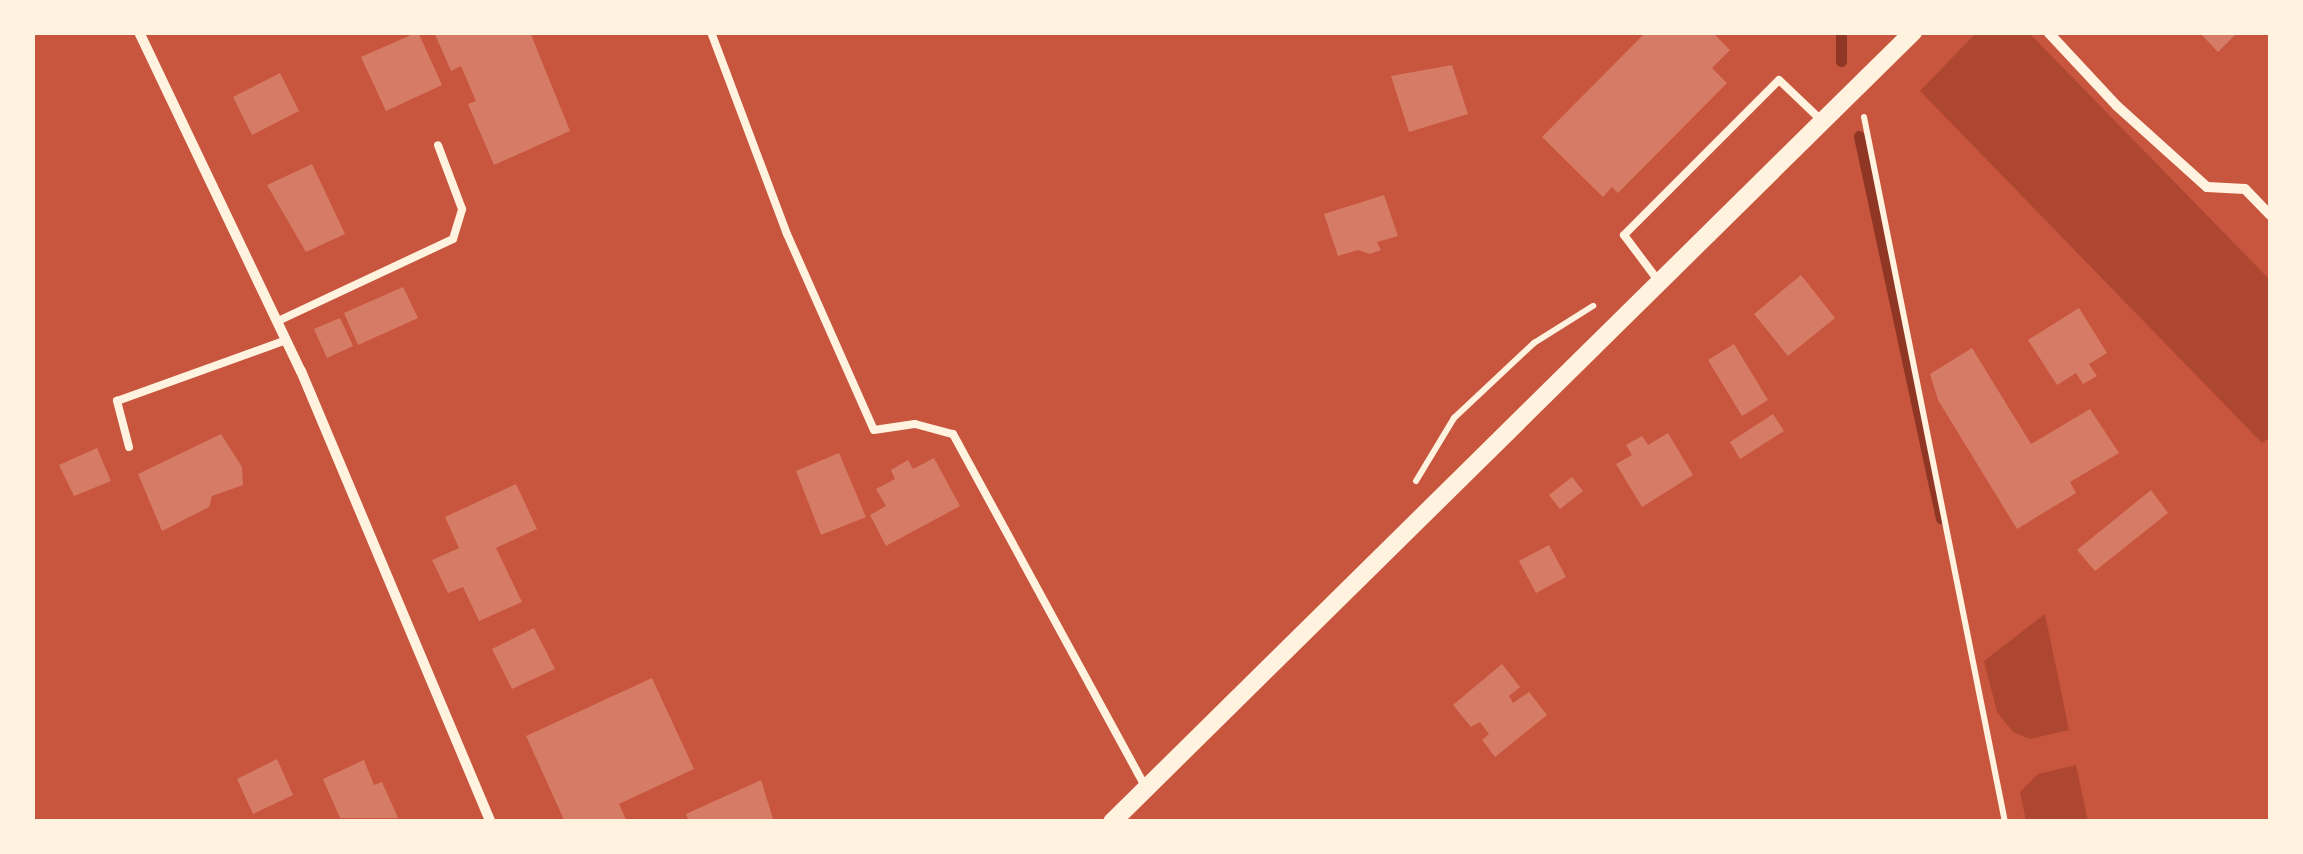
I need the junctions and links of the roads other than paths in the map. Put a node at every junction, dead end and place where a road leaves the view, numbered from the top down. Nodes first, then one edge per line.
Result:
1 (139, 32) edge
2 (711, 32) edge
3 (1913, 32) edge
4 (2048, 32) edge
5 (1822, 121) junction
6 (438, 145) dead end
7 (2270, 215) edge
8 (1657, 279) junction
9 (278, 322) junction
10 (286, 340) junction
11 (129, 447) dead end
12 (1146, 788) junction
13 (491, 822) edge
14 (1112, 822) edge

1 - 9 street
2 - 12 lane
3 - 5 street
4 - 7 street
5 - 8 street
5 - 8 lane
6 - 9 lane
8 - 12 street
9 - 10 street
10 - 11 lane
10 - 13 street
12 - 14 street

